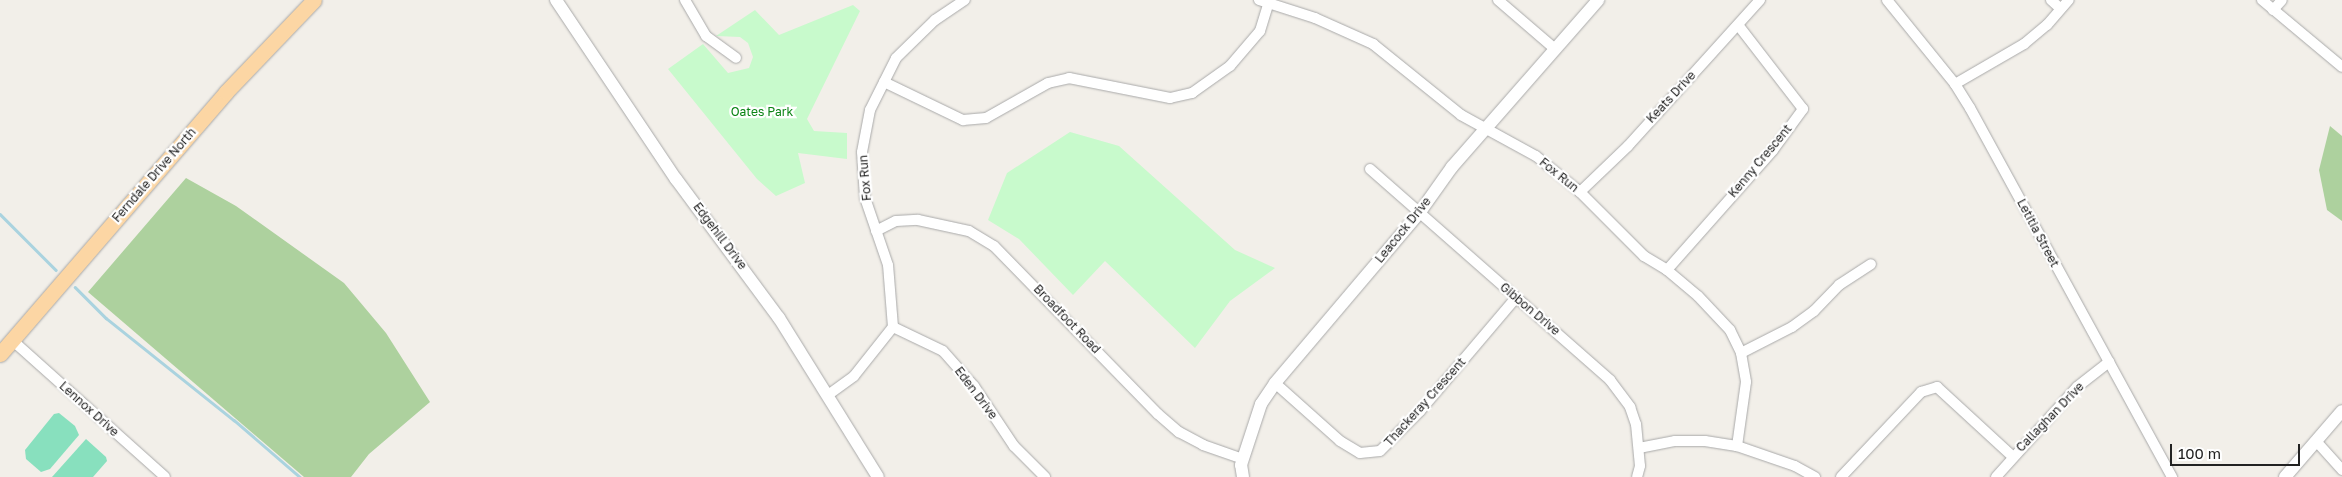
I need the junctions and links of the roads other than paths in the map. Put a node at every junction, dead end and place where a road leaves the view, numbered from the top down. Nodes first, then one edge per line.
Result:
1 (314, 0) edge
2 (556, 0) edge
3 (685, 0) edge
4 (965, 0) edge
5 (1498, 0) edge
6 (1598, 0) edge
7 (1760, 0) edge
8 (1887, 0) edge
9 (2051, 0) edge
10 (2069, 0) edge
11 (2262, 0) edge
12 (2282, 0) edge
13 (1264, 1) edge
14 (2061, 9) junction
15 (2273, 10) junction
16 (1738, 25) junction
17 (1555, 49) junction
18 (736, 58) dead end
19 (2342, 67) edge
20 (884, 82) junction
21 (1955, 84) junction
22 (1486, 129) junction
23 (1370, 170) dead end
24 (1580, 192) junction
25 (1420, 212) junction
26 (876, 231) junction
27 (1871, 264) dead end
28 (1667, 270) junction
29 (1515, 299) junction
30 (893, 327) junction
31 (12, 340) junction
32 (1741, 353) junction
33 (0, 354) edge
34 (2109, 362) junction
35 (1275, 383) junction
36 (828, 394) junction
37 (2342, 412) edge
38 (2316, 441) junction
39 (1737, 446) junction
40 (1639, 448) junction
41 (2012, 456) junction
42 (1243, 459) junction
43 (2342, 470) edge
44 (165, 477) edge
45 (878, 477) edge
46 (1045, 477) edge
47 (1243, 477) edge
48 (1637, 477) edge
49 (1815, 477) edge
50 (1841, 477) edge
51 (1996, 477) edge
52 (2172, 477) edge
53 (2284, 477) edge

1 - 31 main road, Ferndale Drive North
2 - 36 street, Edgehill Drive
3 - 18 street
4 - 20 street, Fox Run
5 - 17 street
6 - 17 street, Leacock Drive
7 - 16 street, Keats Drive
8 - 21 street, Letitia Street
9 - 14 street
10 - 14 street
11 - 15 street
12 - 15 street
13 - 20 street
13 - 22 street, Fox Run
14 - 21 street
15 - 19 street
16 - 24 street, Keats Drive
16 - 28 street, Kenny Crescent
17 - 22 street, Leacock Drive
20 - 26 street, Fox Run
21 - 34 street, Letitia Street
22 - 24 street, Fox Run
22 - 25 street, Leacock Drive
23 - 25 street, Gibbon Drive
24 - 28 street, Fox Run
25 - 29 street, Gibbon Drive
25 - 35 street, Leacock Drive
26 - 30 street, Fox Run
26 - 42 street, Broadfoot Road
27 - 32 street
28 - 32 street, Fox Run
29 - 35 street, Thackeray Crescent
29 - 40 street, Gibbon Drive
30 - 36 street
30 - 46 street, Eden Drive
31 - 33 main road, Ferndale Drive North
31 - 44 street, Lennox Drive
32 - 39 street, Fox Run
34 - 41 street, Callaghan Drive
34 - 52 street, Letitia Street
35 - 42 street, Leacock Drive
36 - 45 street, Edgehill Drive
37 - 38 street
38 - 43 street
38 - 53 street
39 - 40 street
39 - 49 street
40 - 48 street, Gibbon Drive
41 - 50 street
41 - 51 street, Callaghan Drive
42 - 47 street, Leacock Drive

